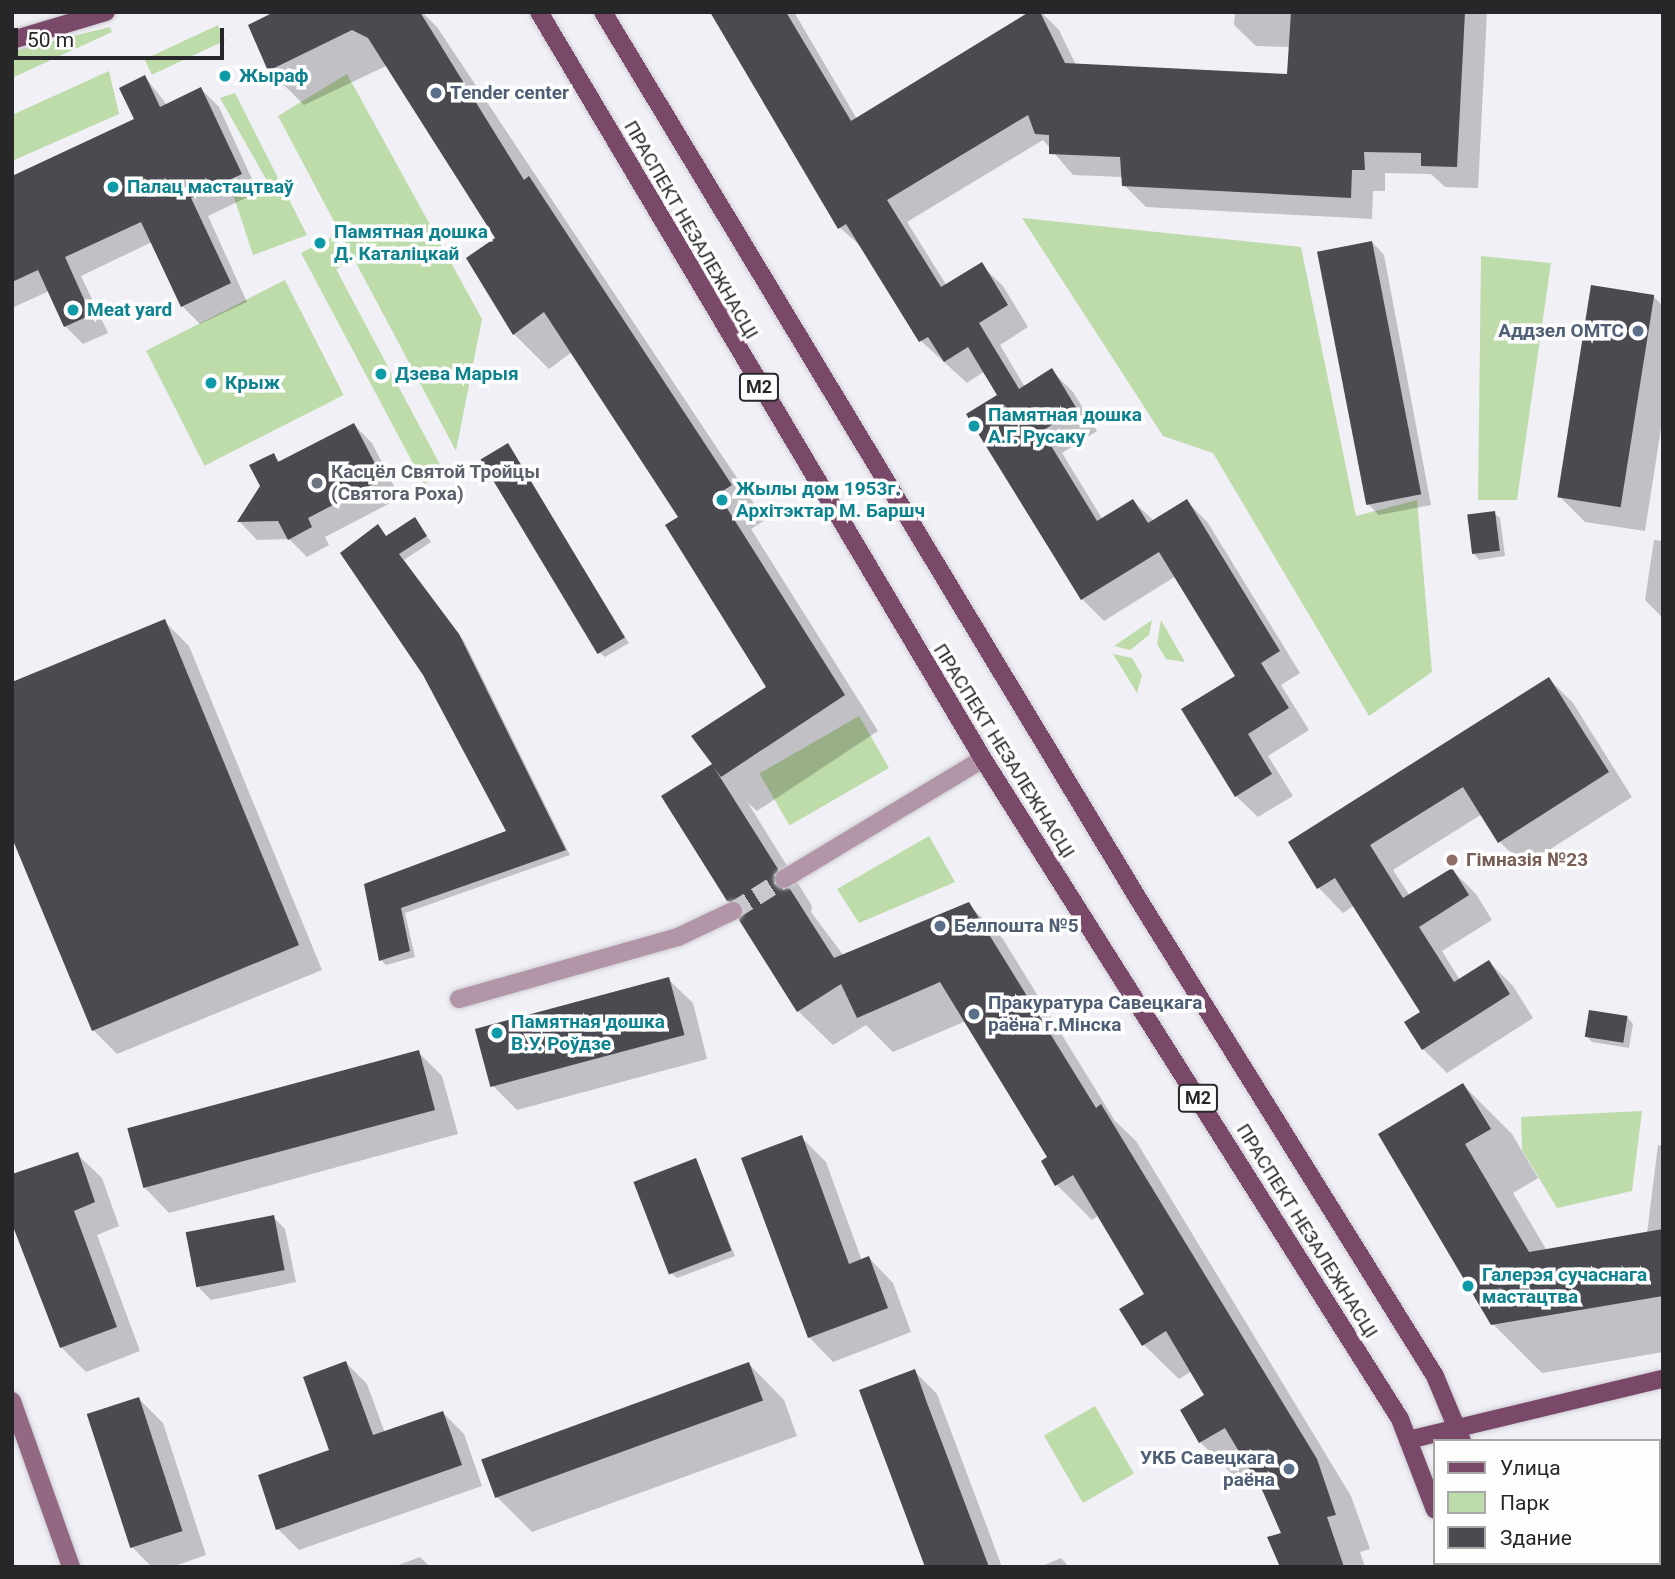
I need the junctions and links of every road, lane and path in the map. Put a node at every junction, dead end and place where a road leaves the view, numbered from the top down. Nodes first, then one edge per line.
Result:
1 (106, 12) edge
2 (539, 12) edge
3 (603, 12) edge
4 (12, 40) edge
5 (983, 759) junction
6 (784, 879) tunnel mouth
7 (733, 911) tunnel mouth
8 (458, 999) dead end
9 (1663, 1378) edge
10 (12, 1401) edge
11 (1459, 1435) edge
12 (1408, 1440) junction
13 (1434, 1507) edge
14 (71, 1567) edge

1 - 4 main road
2 - 5 main road, ПРАСПЕКТ НЕЗАЛЕЖНАСЦІ / М2
3 - 11 main road, ПРАСПЕКТ НЕЗАЛЕЖНАСЦІ
5 - 6 street
5 - 12 main road, ПРАСПЕКТ НЕЗАЛЕЖНАСЦІ / М2
7 - 8 street
9 - 11 main road
10 - 14 street
11 - 12 main road
12 - 13 main road, ПРАСПЕКТ НЕЗАЛЕЖНАСЦІ / М2

